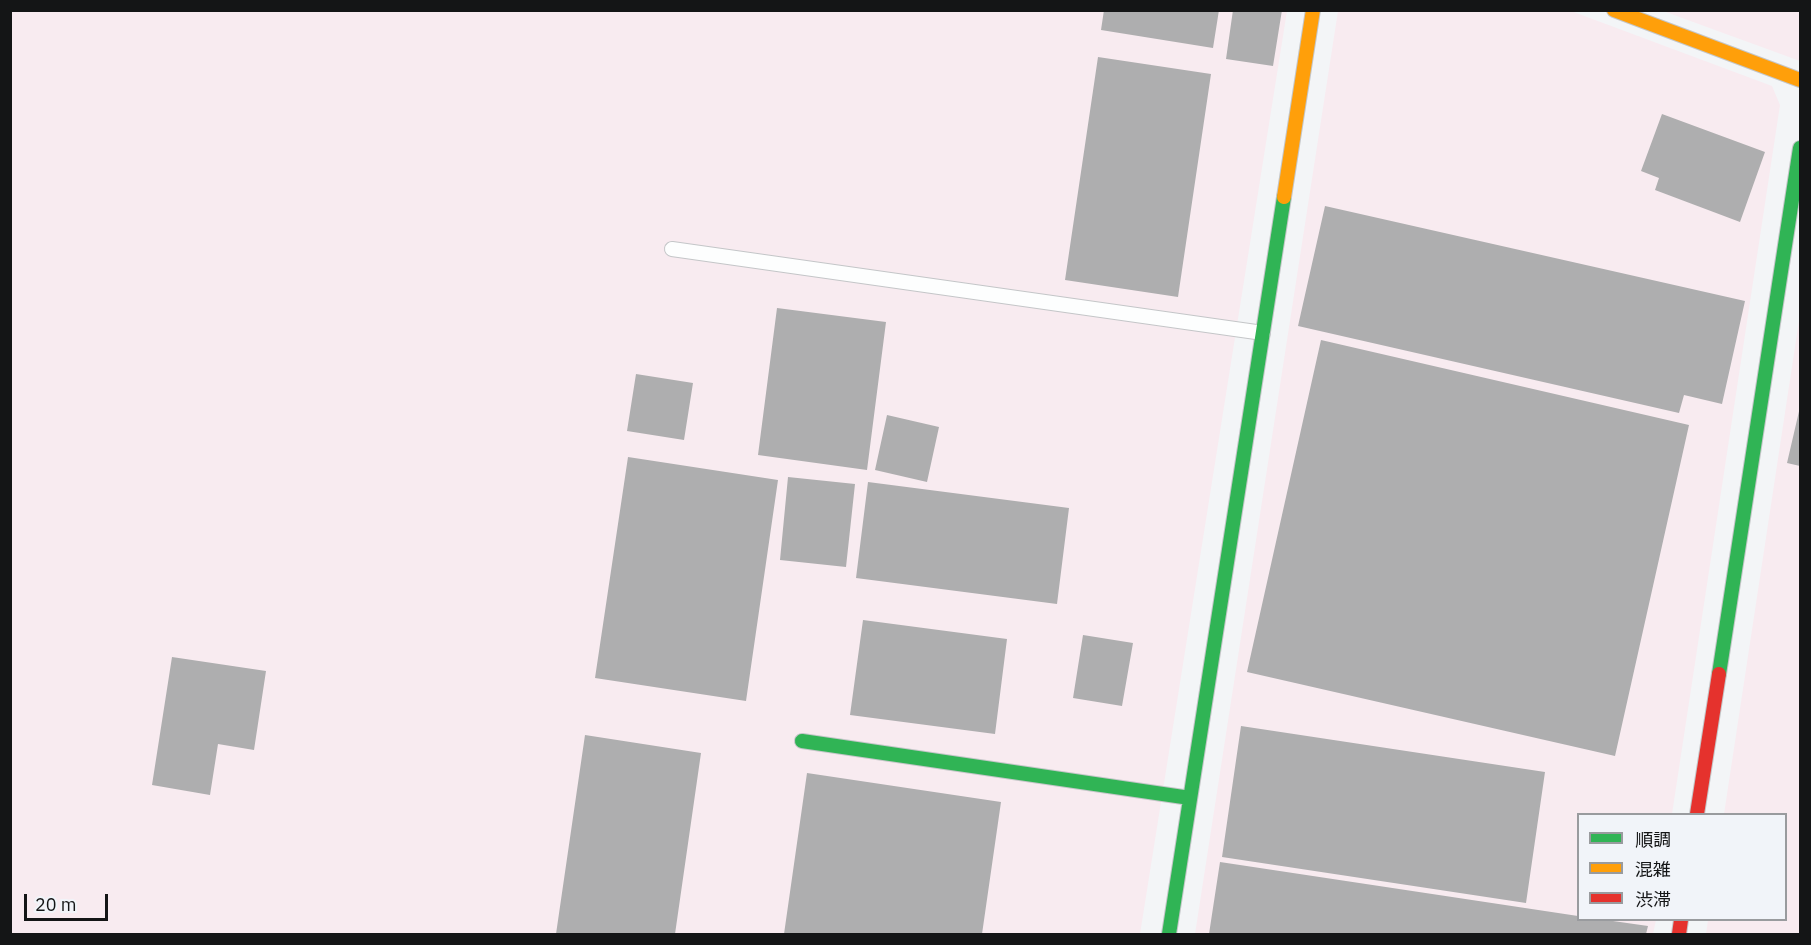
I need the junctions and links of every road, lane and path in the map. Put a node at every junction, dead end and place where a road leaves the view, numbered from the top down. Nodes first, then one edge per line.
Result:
1 (1313, 10) edge
2 (1614, 10) edge
3 (1800, 80) edge
4 (1800, 148) edge
5 (672, 249) dead end
6 (1263, 333) junction
7 (802, 741) dead end
8 (1190, 798) junction
9 (1697, 813) edge
10 (1169, 934) edge

1 - 6 street
2 - 3 street
4 - 9 street
5 - 6 lane
6 - 8 street
7 - 8 street
8 - 10 street

